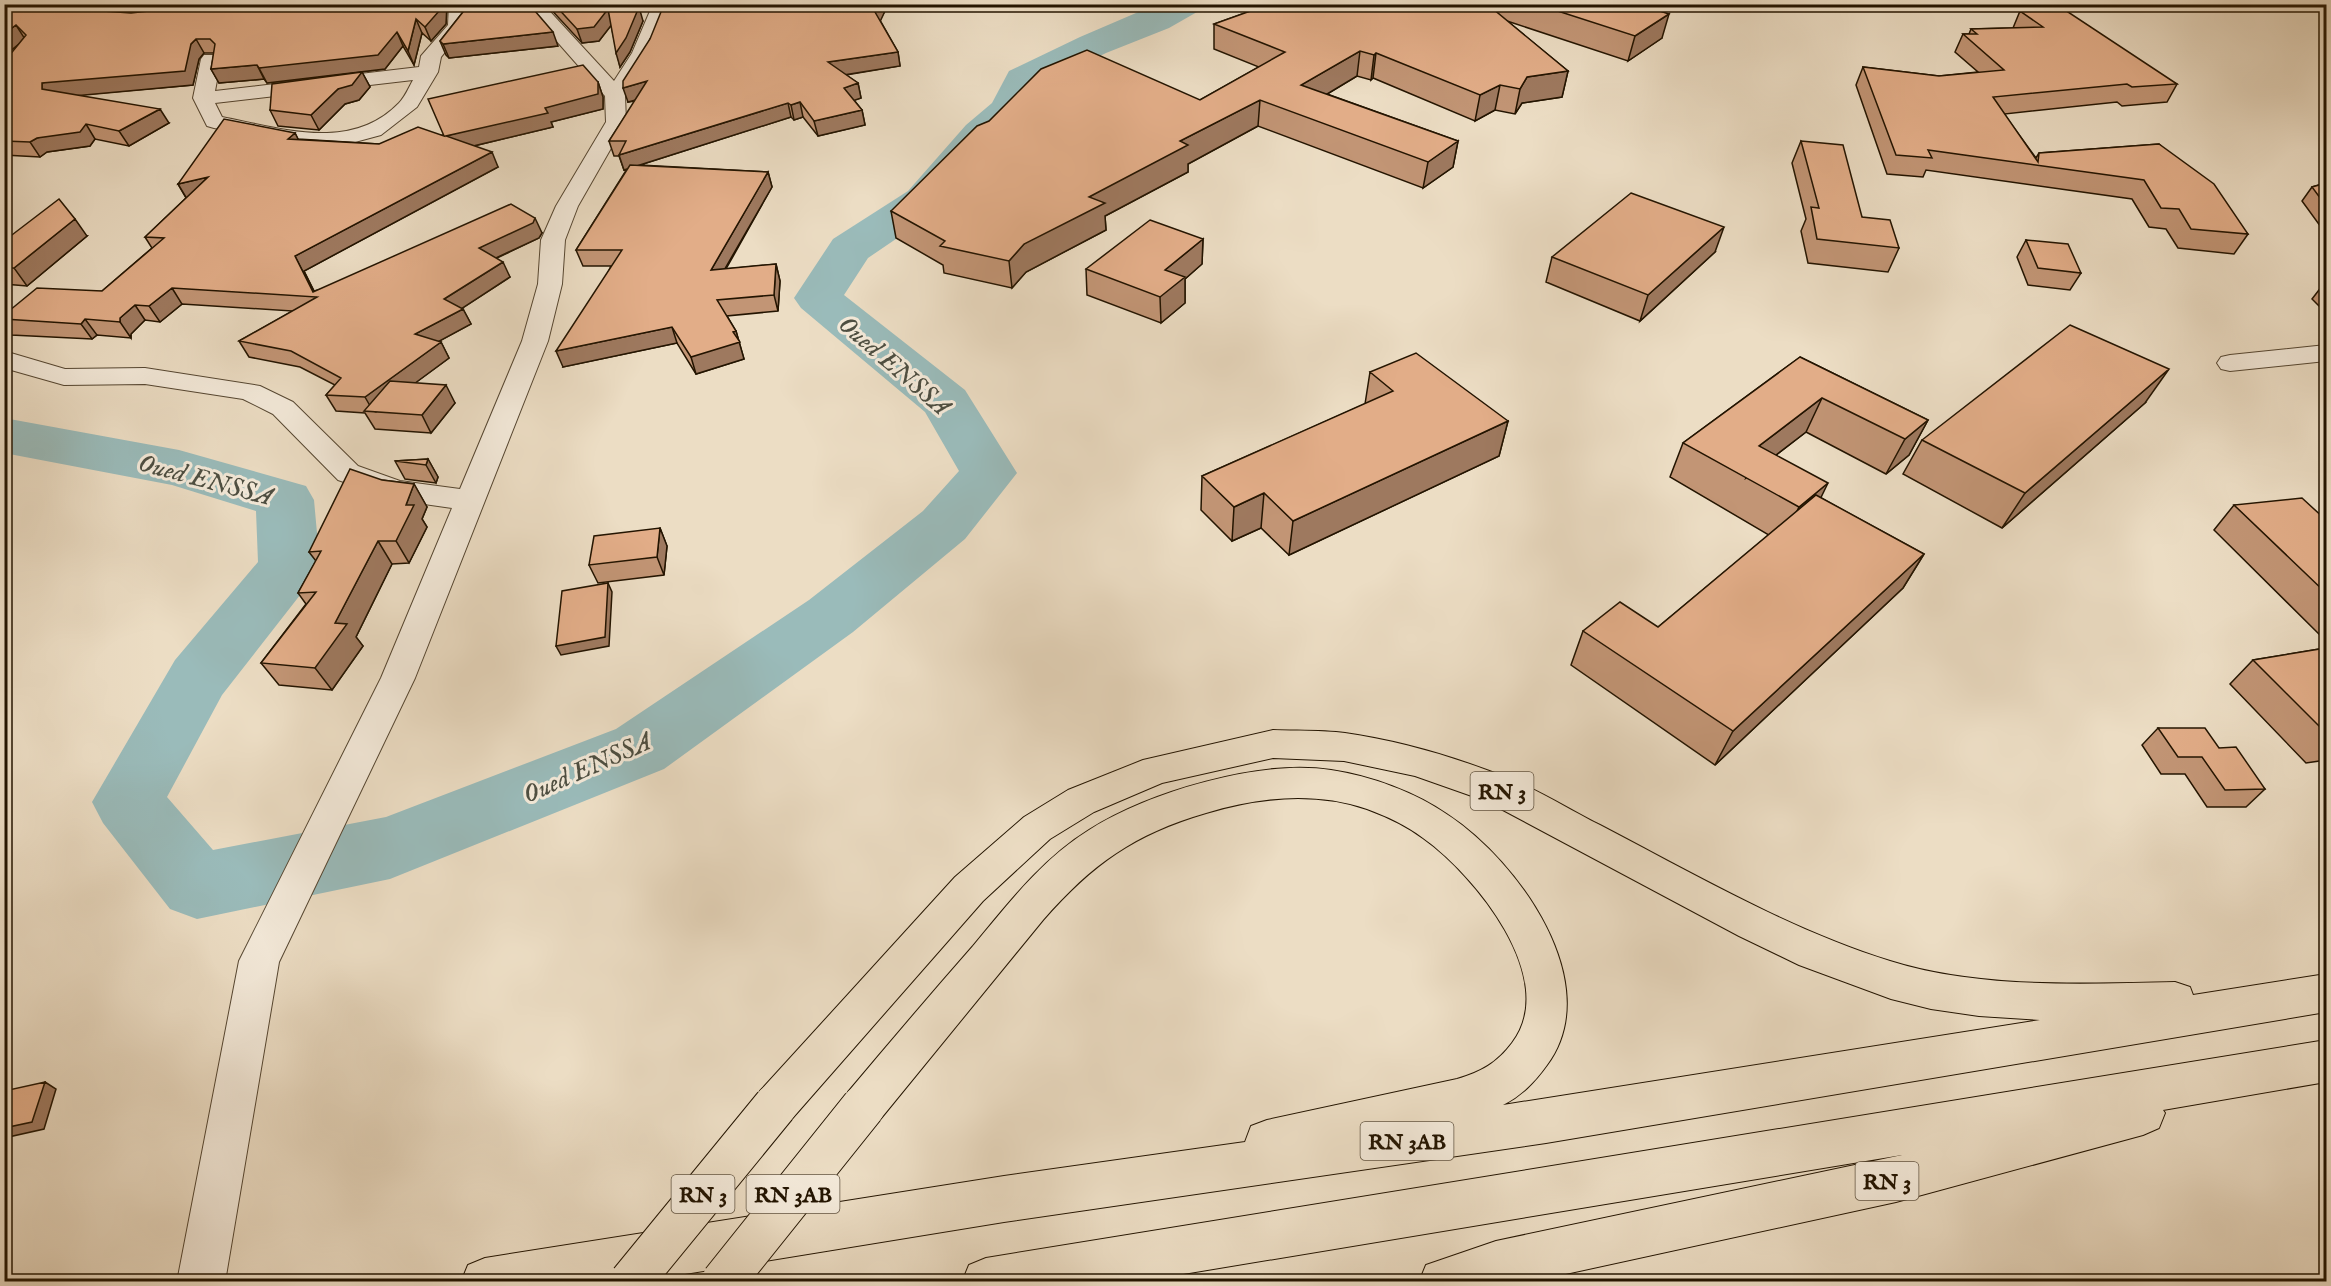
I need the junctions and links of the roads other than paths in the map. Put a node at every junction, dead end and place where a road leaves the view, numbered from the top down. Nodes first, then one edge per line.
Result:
1 (120, 4) edge
2 (458, 4) edge
3 (533, 4) edge
4 (662, 4) edge
5 (158, 18) edge
6 (211, 59) edge
7 (428, 72) junction
8 (615, 94) junction
9 (203, 98) junction
10 (2326, 353) edge
11 (4, 360) edge
12 (2230, 363) dead end
13 (470, 500) junction
14 (2326, 993) edge
15 (2326, 1062) edge
16 (1067, 1190) junction
17 (201, 1281) edge
18 (485, 1281) edge
19 (631, 1281) edge
20 (723, 1281) edge
21 (986, 1281) edge
22 (1443, 1281) edge

1 - 5 street
2 - 7 street
3 - 8 street
4 - 8 street
6 - 9 street
7 - 9 street
7 - 9 street
8 - 13 street
10 - 12 street
11 - 13 street
13 - 17 street
14 - 16 highway, RN 3AB
14 - 19 highway, RN 3, bridge
15 - 21 highway
15 - 22 highway, RN 3
16 - 18 highway, RN 3AB
16 - 20 highway, RN 3AB, bridge

